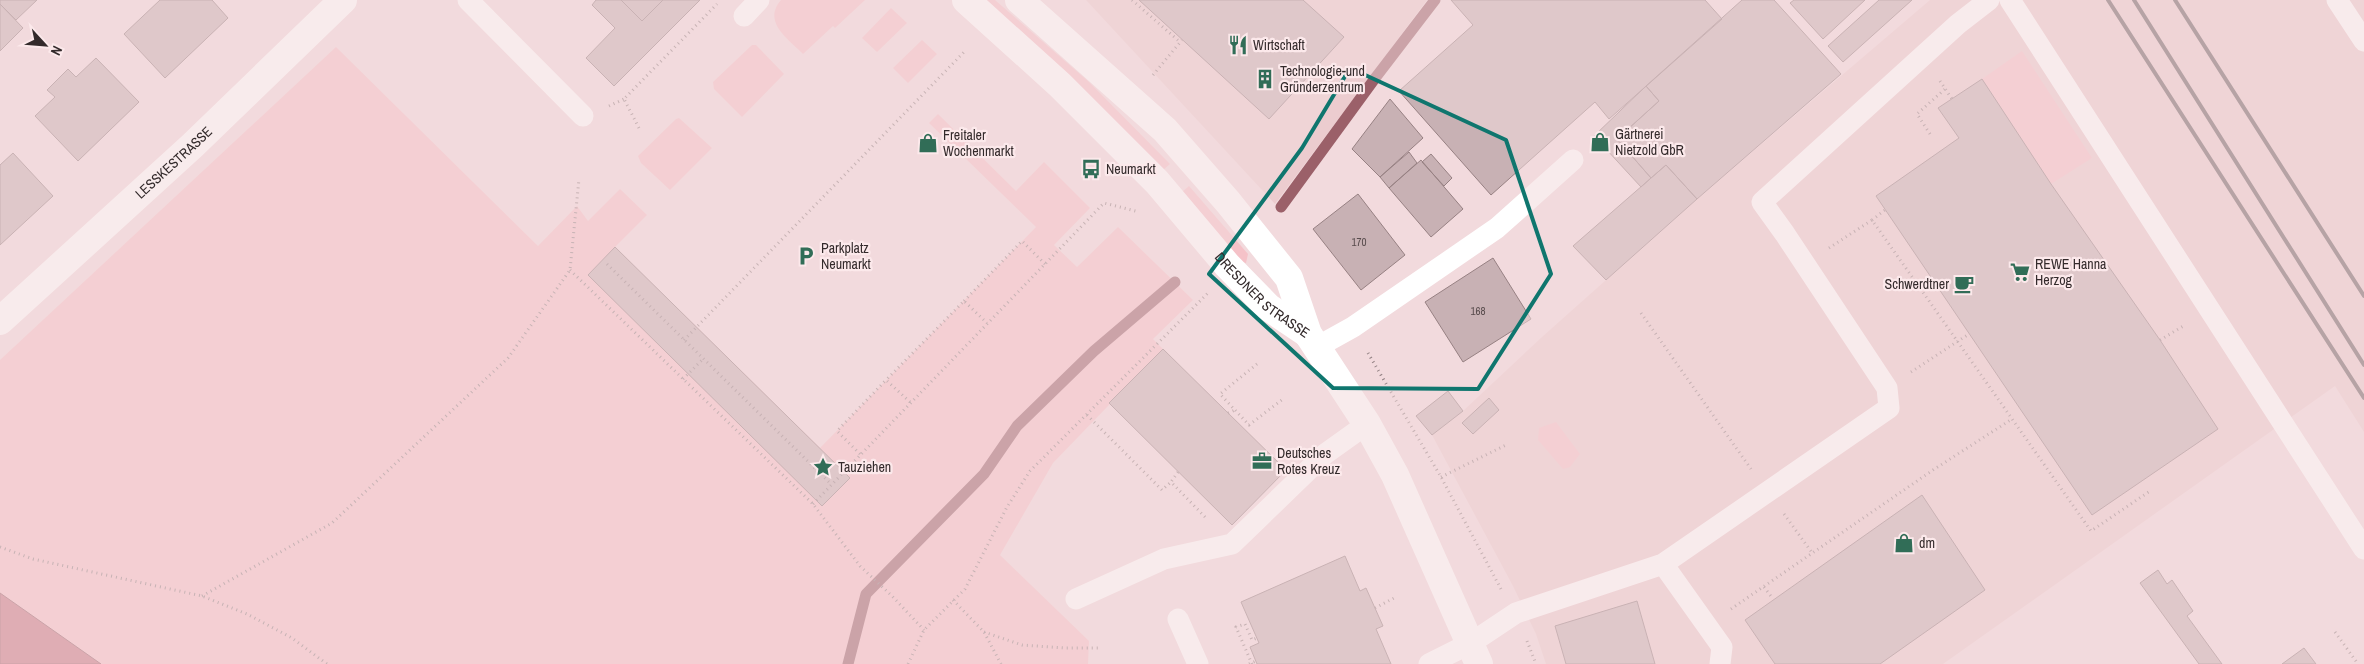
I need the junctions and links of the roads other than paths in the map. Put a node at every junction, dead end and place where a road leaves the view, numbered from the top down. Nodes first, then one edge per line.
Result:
1 (343, 0) edge
2 (468, 0) edge
3 (759, 0) edge
4 (966, 0) edge
5 (1019, 0) edge
6 (1989, 0) edge
7 (2010, 0) edge
8 (2337, 0) edge
9 (744, 16) dead end
10 (2364, 41) edge
11 (584, 116) dead end
12 (1573, 160) dead end
13 (0, 321) edge
14 (1312, 340) junction
15 (1367, 424) junction
16 (2364, 549) edge
17 (1664, 564) junction
18 (1076, 599) dead end
19 (1178, 619) dead end
20 (1475, 654) edge
21 (1198, 664) edge
22 (1429, 664) edge
23 (1720, 664) edge

1 - 13 street, LESSKESTRASSE
2 - 11 lane
3 - 9 lane
4 - 14 street, DRESDNER STRASSE
5 - 14 street, DRESDNER STRASSE
6 - 17 lane
7 - 16 lane
8 - 10 lane
12 - 14 lane
14 - 15 street
15 - 18 lane
15 - 20 street
17 - 20 lane
17 - 23 lane
19 - 21 lane
20 - 22 lane

